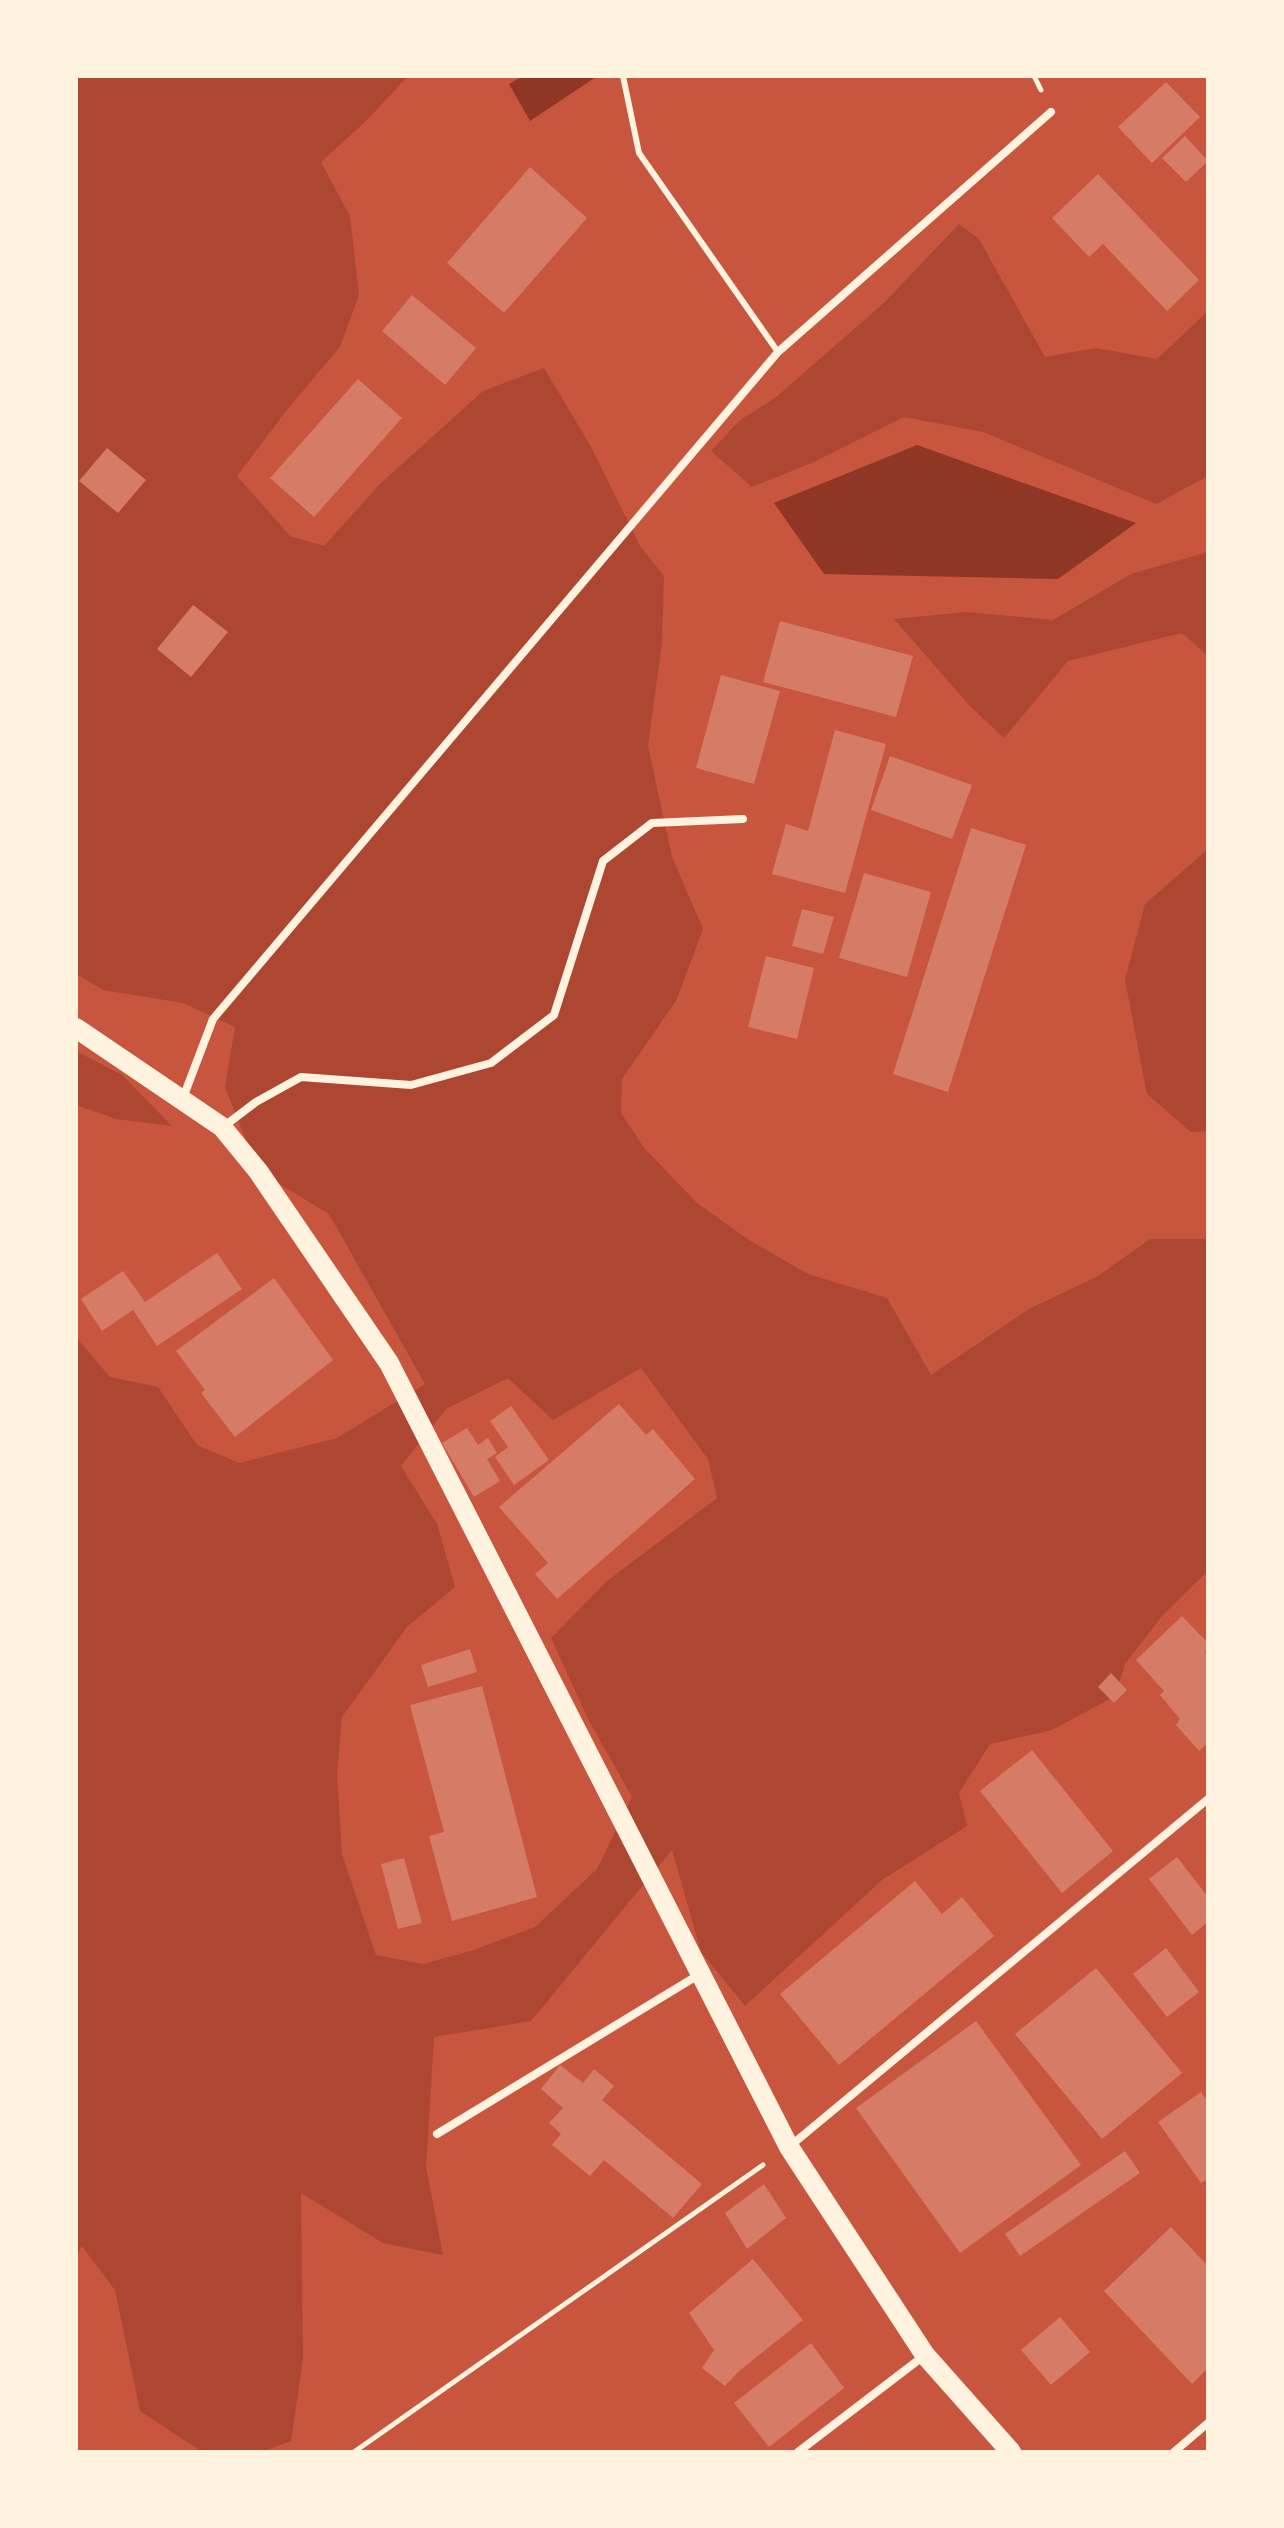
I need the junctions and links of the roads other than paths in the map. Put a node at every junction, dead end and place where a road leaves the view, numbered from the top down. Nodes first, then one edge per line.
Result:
1 (623, 76) edge
2 (1051, 112) dead end
3 (778, 352) junction
4 (743, 819) dead end
5 (76, 1028) edge
6 (183, 1098) junction
7 (222, 1127) junction
8 (1208, 1799) edge
9 (700, 1973) junction
10 (437, 2134) dead end
11 (789, 2147) junction
12 (925, 2355) junction
13 (1208, 2423) edge
14 (798, 2452) edge
15 (1011, 2452) edge
16 (1174, 2452) edge

1 - 3 lane
2 - 3 street
3 - 6 street
4 - 7 street
5 - 6 main road
6 - 7 main road
7 - 9 main road
8 - 11 street
9 - 10 street
9 - 11 main road
11 - 12 main road
12 - 14 street
12 - 15 main road
13 - 16 street

